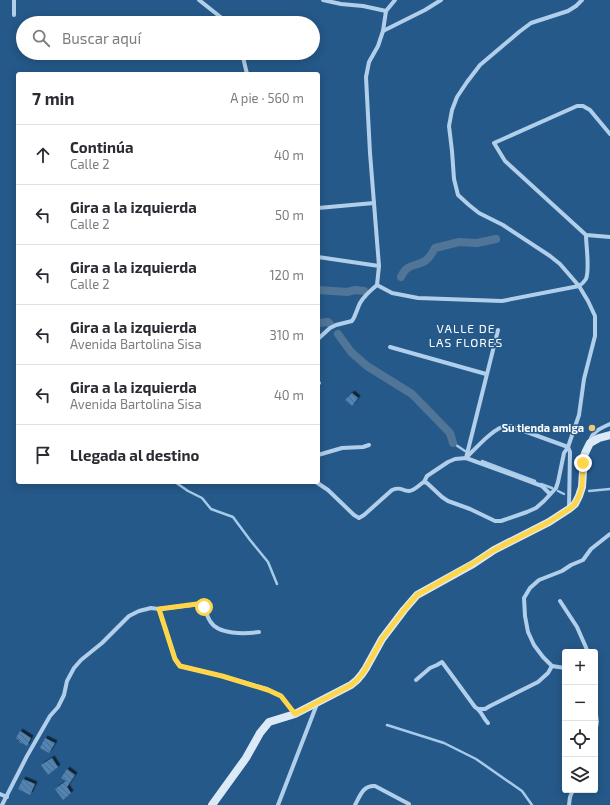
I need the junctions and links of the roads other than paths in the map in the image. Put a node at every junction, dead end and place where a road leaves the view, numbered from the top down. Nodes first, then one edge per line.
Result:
1 (14, 0) edge
2 (199, 0) edge
3 (323, 0) edge
4 (395, 0) edge
5 (442, 0) edge
6 (582, 0) edge
7 (386, 11) junction
8 (14, 16) dead end
9 (219, 16) edge
10 (383, 31) junction
11 (244, 60) edge
12 (247, 72) edge
13 (610, 134) edge
14 (374, 203) junction
15 (320, 208) edge
16 (586, 235) junction
17 (610, 237) edge
18 (320, 257) edge
19 (378, 266) junction
20 (377, 285) junction
21 (579, 286) junction
22 (498, 330) dead end
23 (320, 337) edge
24 (390, 347) dead end
25 (486, 374) junction
26 (610, 424) edge
27 (610, 435) edge
28 (590, 443) junction
29 (369, 444) dead end
30 (568, 447) junction
31 (320, 454) edge
32 (466, 458) junction
33 (424, 482) junction
34 (319, 484) edge
35 (550, 494) junction
36 (569, 509) junction
37 (610, 534) edge
38 (560, 602) dead end
39 (159, 609) junction
40 (259, 632) dead end
41 (587, 649) edge
42 (552, 666) junction
43 (562, 668) edge
44 (416, 680) dead end
45 (318, 702) junction
46 (479, 709) junction
47 (295, 714) junction
48 (488, 723) dead end
49 (572, 793) edge
50 (0, 794) edge
51 (7, 797) junction
52 (409, 804) dead end
53 (2, 805) edge
54 (212, 805) edge
55 (278, 805) edge
56 (355, 805) edge
57 (569, 805) edge

1 - 8 street
2 - 9 street
3 - 7 street
4 - 7 street
5 - 10 street
6 - 21 street
7 - 10 street
10 - 14 street
11 - 12 street
13 - 16 street
14 - 15 street
14 - 19 street
16 - 17 street
16 - 21 street
18 - 19 street
19 - 20 street
20 - 21 street
20 - 23 street
21 - 30 street
22 - 25 street
24 - 25 street
25 - 32 street
26 - 28 street
27 - 28 street
28 - 36 street
29 - 31 street
30 - 32 street
30 - 35 street
30 - 36 street
32 - 33 street
32 - 35 street
33 - 34 street
33 - 35 street
36 - 45 street
37 - 42 street
38 - 41 street
39 - 40 street
39 - 47 street
39 - 51 street
42 - 43 street
42 - 46 street
44 - 46 street
45 - 47 street
45 - 55 street
46 - 48 street
47 - 54 street
49 - 57 street
50 - 51 street
51 - 53 street
52 - 56 street

